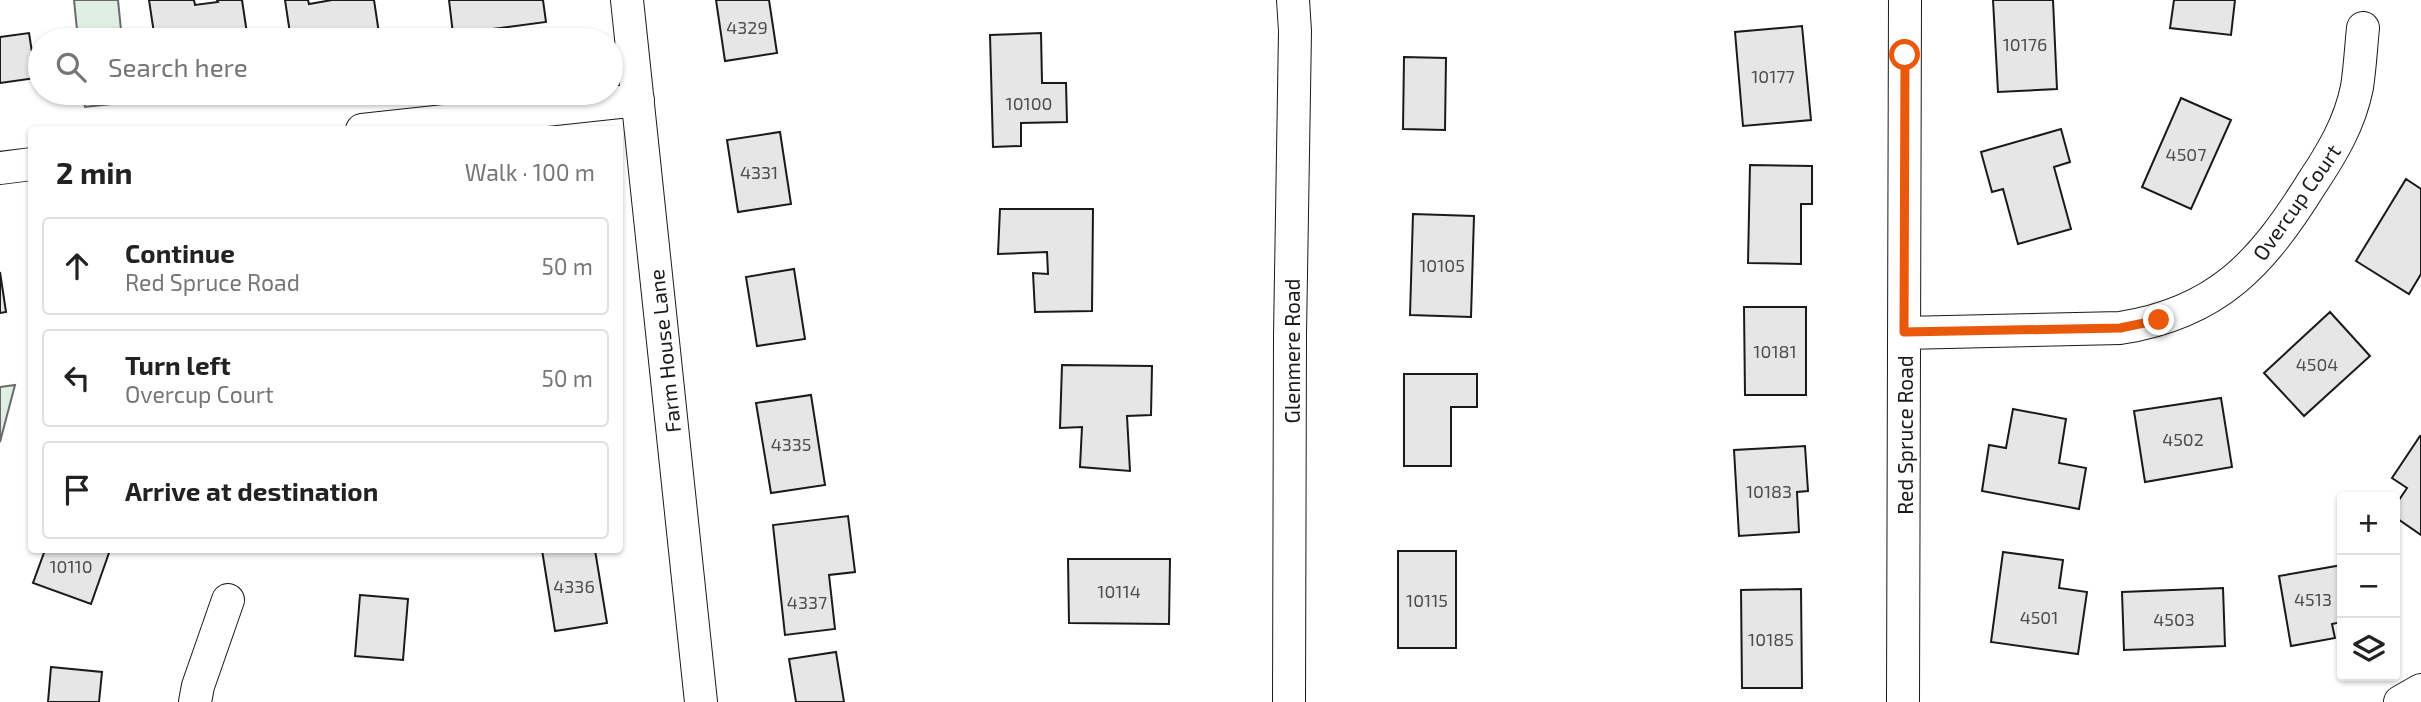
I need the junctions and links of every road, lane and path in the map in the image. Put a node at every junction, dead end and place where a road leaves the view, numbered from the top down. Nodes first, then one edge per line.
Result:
1 (627, 0) edge
2 (1293, 0) edge
3 (1905, 0) edge
4 (2363, 28) dead end
5 (638, 100) junction
6 (623, 102) edge
7 (592, 105) edge
8 (399, 126) edge
9 (28, 164) edge
10 (0, 168) edge
11 (1904, 332) junction
12 (228, 600) dead end
13 (2421, 690) edge
14 (195, 702) edge
15 (701, 702) edge
16 (1289, 702) edge
17 (1903, 702) edge
18 (2400, 702) edge

1 - 5 street, Farm House Lane
2 - 16 street, Glenmere Road
3 - 11 street, Red Spruce Road
4 - 11 street, Overcup Court
5 - 6 street
5 - 15 street, Farm House Lane
7 - 8 street
9 - 10 street
11 - 17 street, Red Spruce Road
12 - 14 street
13 - 18 street

